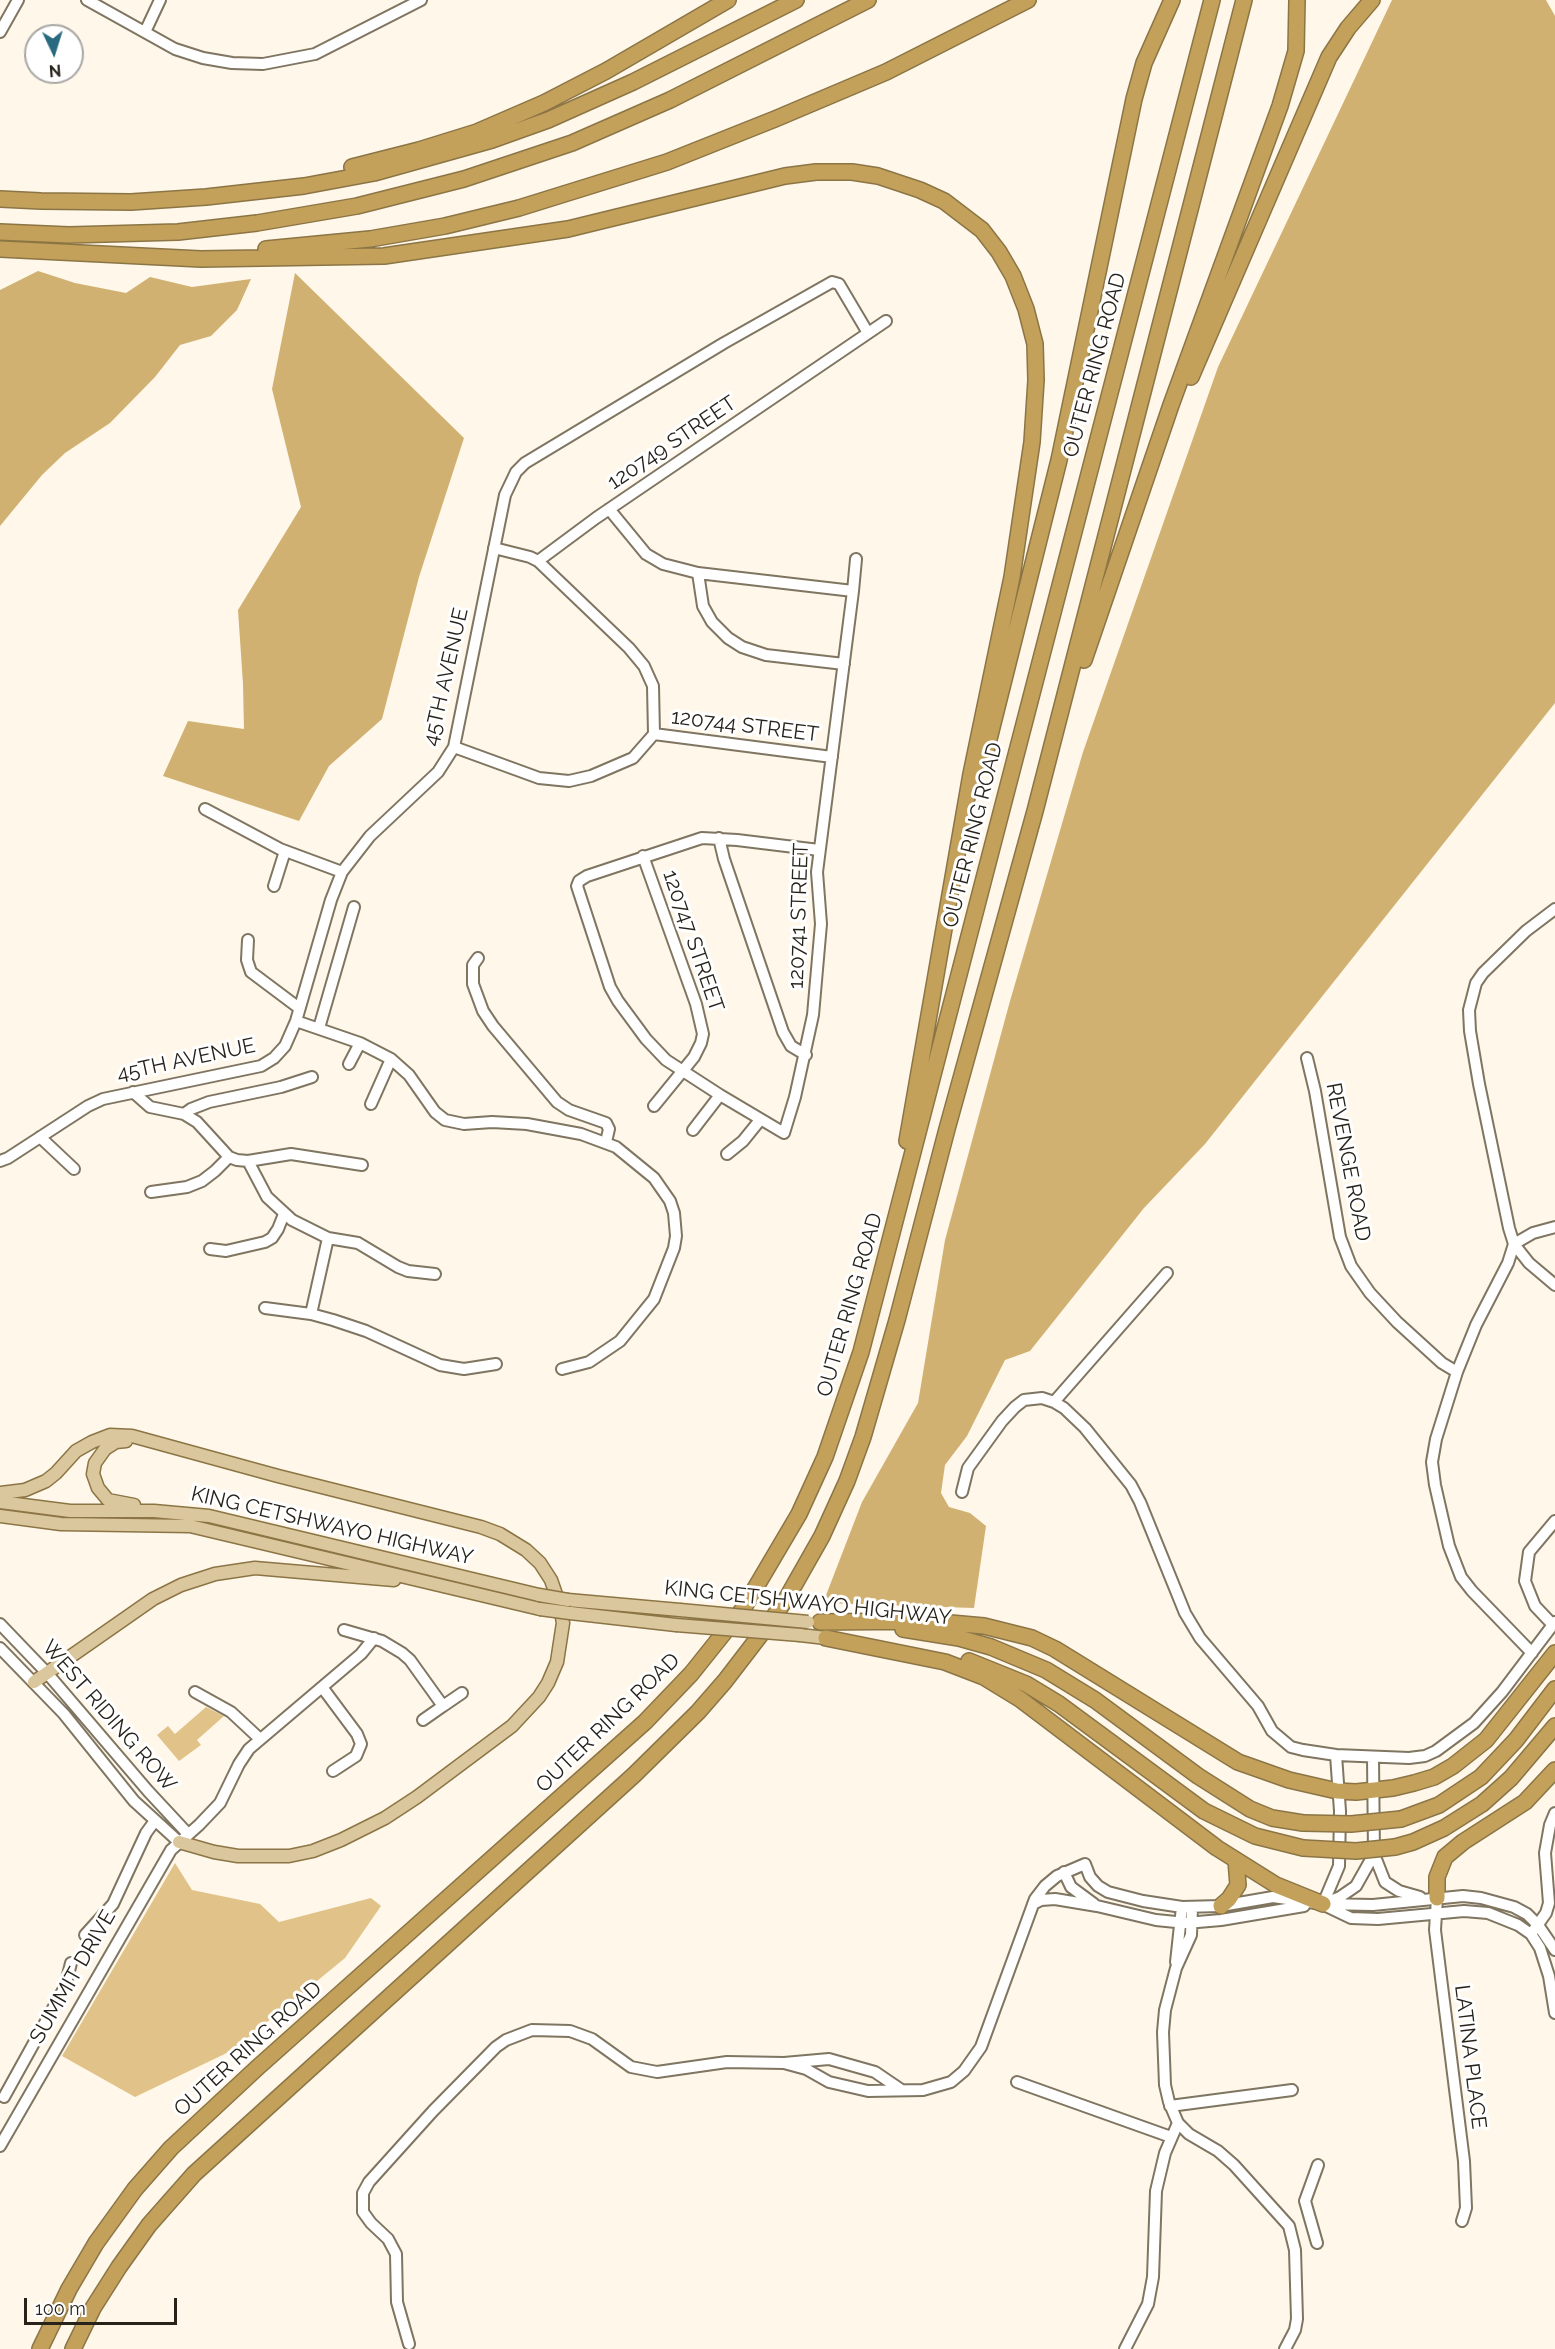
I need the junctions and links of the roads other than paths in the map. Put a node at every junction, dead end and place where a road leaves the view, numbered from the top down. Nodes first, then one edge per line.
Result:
1 (18, 0) edge
2 (87, 0) edge
3 (160, 0) edge
4 (421, 0) edge
5 (796, 0) edge
6 (868, 0) edge
7 (1028, 0) edge
8 (1172, 0) edge
9 (1212, 0) edge
10 (1244, 0) edge
11 (1298, 0) edge
12 (1372, 0) edge
13 (721, 3) edge
14 (0, 32) edge
15 (145, 32) junction
16 (270, 190) junction
17 (0, 199) edge
18 (0, 232) edge
19 (0, 249) edge
20 (149, 258) junction
21 (886, 321) dead end
22 (868, 333) junction
23 (1147, 472) junction
24 (609, 509) junction
25 (494, 548) junction
26 (856, 559) dead end
27 (538, 561) junction
28 (698, 573) junction
29 (853, 591) junction
30 (843, 664) junction
31 (654, 734) junction
32 (454, 747) junction
33 (832, 757) junction
34 (205, 809) dead end
35 (1035, 811) junction
36 (719, 838) junction
37 (819, 850) junction
38 (285, 851) junction
39 (644, 856) junction
40 (342, 872) junction
41 (952, 882) junction
42 (274, 885) dead end
43 (354, 907) dead end
44 (1555, 909) edge
45 (248, 940) dead end
46 (478, 958) dead end
47 (299, 1008) junction
48 (296, 1021) junction
49 (319, 1028) junction
50 (360, 1043) junction
51 (806, 1054) junction
52 (1307, 1058) dead end
53 (392, 1059) junction
54 (349, 1064) dead end
55 (682, 1069) junction
56 (312, 1077) dead end
57 (132, 1092) junction
58 (720, 1095) junction
59 (371, 1104) dead end
60 (654, 1106) dead end
61 (184, 1114) junction
62 (760, 1120) junction
63 (693, 1130) dead end
64 (40, 1137) junction
65 (606, 1142) junction
66 (727, 1154) dead end
67 (229, 1156) junction
68 (0, 1161) edge
69 (248, 1161) junction
70 (362, 1165) dead end
71 (74, 1168) dead end
72 (151, 1192) dead end
73 (284, 1214) junction
74 (1555, 1227) edge
75 (328, 1238) junction
76 (1514, 1244) junction
77 (210, 1249) dead end
78 (886, 1256) junction
79 (1167, 1273) dead end
80 (435, 1274) dead end
81 (1555, 1285) edge
82 (265, 1308) dead end
83 (311, 1314) junction
84 (496, 1364) dead end
85 (562, 1368) dead end
86 (1457, 1372) junction
87 (1054, 1402) junction
88 (148, 1442) junction
89 (962, 1492) dead end
90 (0, 1493) edge
91 (0, 1502) edge
92 (193, 1514) junction
93 (0, 1516) edge
94 (1555, 1521) edge
95 (437, 1584) junction
96 (814, 1622) junction
97 (1554, 1623) edge
98 (0, 1624) edge
99 (344, 1630) dead end
100 (374, 1638) junction
101 (826, 1638) junction
102 (0, 1648) edge
103 (1532, 1653) junction
104 (1555, 1653) edge
105 (47, 1673) junction
106 (34, 1682) junction
107 (322, 1687) junction
108 (1555, 1689) edge
109 (195, 1692) dead end
110 (462, 1693) dead end
111 (442, 1706) junction
112 (83, 1714) junction
113 (423, 1720) dead end
114 (72, 1723) junction
115 (1555, 1726) edge
116 (260, 1739) junction
117 (1336, 1755) junction
118 (1373, 1757) junction
119 (1555, 1770) edge
120 (333, 1771) dead end
121 (1338, 1791) junction
122 (1374, 1791) junction
123 (1555, 1813) edge
124 (154, 1822) junction
125 (186, 1840) junction
126 (1374, 1854) junction
127 (1236, 1860) junction
128 (1064, 1872) junction
129 (1433, 1903) junction
130 (1033, 1904) junction
131 (1323, 1904) junction
132 (1097, 1906) junction
133 (1221, 1906) junction
134 (1187, 1907) junction
135 (1192, 1922) junction
136 (1180, 1923) junction
137 (1534, 1929) junction
138 (84, 1935) dead end
139 (1555, 1950) edge
140 (71, 1963) dead end
141 (1176, 1968) junction
142 (1555, 2013) edge
143 (50, 2018) junction
144 (67, 2027) junction
145 (784, 2062) junction
146 (875, 2072) junction
147 (1017, 2082) dead end
148 (900, 2090) junction
149 (1292, 2090) dead end
150 (868, 2091) junction
151 (4, 2097) dead end
152 (1170, 2106) junction
153 (1178, 2123) junction
154 (1171, 2138) junction
155 (0, 2146) edge
156 (1318, 2165) dead end
157 (1462, 2222) dead end
158 (1317, 2243) dead end
159 (409, 2344) dead end
160 (40, 2349) edge
161 (73, 2349) edge
162 (1125, 2349) edge
163 (1285, 2349) edge

1 - 14 street
2 - 15 street
3 - 15 street
4 - 15 street
5 - 16 highway
6 - 18 highway
7 - 20 highway
8 - 41 highway
9 - 78 highway, OUTER RING ROAD
10 - 35 highway
11 - 23 highway
12 - 23 highway
13 - 16 highway
16 - 17 highway
19 - 20 highway
20 - 41 highway
21 - 22 street, 120749 STREET
22 - 24 street, 120749 STREET
22 - 25 street, 45TH AVENUE
23 - 35 highway
24 - 27 street, 120749 STREET
24 - 28 street
25 - 27 street
25 - 32 street, 45TH AVENUE
26 - 29 street, 120741 STREET
27 - 31 street
28 - 29 street
28 - 30 street
29 - 30 street, 120741 STREET
30 - 33 street, 120741 STREET
31 - 32 street
31 - 33 street, 120744 STREET
32 - 40 street, 45TH AVENUE
33 - 37 street, 120741 STREET
34 - 38 street
35 - 161 highway
36 - 37 street
36 - 39 street
36 - 51 street
37 - 51 street, 120741 STREET
38 - 40 street
38 - 42 street
39 - 55 street, 120747 STREET
39 - 55 street
40 - 47 street, 45TH AVENUE
41 - 78 highway
43 - 49 street
44 - 76 street
45 - 47 street
46 - 65 street
47 - 48 street, 45TH AVENUE
48 - 49 street
48 - 57 street, 45TH AVENUE
49 - 50 street
50 - 53 street
50 - 54 street
51 - 62 street, 120741 STREET
52 - 86 street, REVENGE ROAD
53 - 59 street
53 - 65 street
55 - 58 street
55 - 60 street, 120747 STREET
56 - 61 street
57 - 61 street
57 - 64 street, 45TH AVENUE
58 - 62 street
58 - 63 street
61 - 67 street
62 - 66 street
64 - 68 street, 45TH AVENUE
64 - 71 street
65 - 85 street
67 - 69 street
67 - 72 street
69 - 70 street
69 - 73 street
73 - 75 street
73 - 77 street
74 - 76 street
75 - 80 street
75 - 83 street
76 - 81 street
76 - 86 street
78 - 160 highway, OUTER RING ROAD
79 - 87 street
82 - 83 street
83 - 84 street
86 - 103 street
87 - 89 street
87 - 117 street
88 - 90 main road
88 - 92 main road
88 - 125 main road
91 - 92 main road, KING CETSHWAYO HIGHWAY
92 - 96 main road, KING CETSHWAYO HIGHWAY, bridge
93 - 95 main road, KING CETSHWAYO HIGHWAY
94 - 97 street
95 - 101 main road, KING CETSHWAYO HIGHWAY, bridge
95 - 105 main road
96 - 108 highway, KING CETSHWAYO HIGHWAY, bridge
96 - 121 highway
97 - 103 street
98 - 105 street, WEST RIDING ROW
99 - 100 street
100 - 107 street, SUMMIT DRIVE
100 - 111 street
101 - 115 highway, KING CETSHWAYO HIGHWAY, bridge
101 - 127 highway
102 - 106 street, WEST RIDING ROW
103 - 118 street
104 - 122 highway
105 - 106 main road
105 - 112 street, WEST RIDING ROW
106 - 114 street, WEST RIDING ROW
107 - 116 street, SUMMIT DRIVE
107 - 120 street
109 - 116 street
110 - 111 street
111 - 113 street
112 - 114 street
112 - 125 street, WEST RIDING ROW
114 - 124 street, WEST RIDING ROW
116 - 125 street, SUMMIT DRIVE
117 - 118 street
117 - 121 street
118 - 122 street
119 - 129 highway
121 - 122 highway
121 - 131 street
122 - 126 street
123 - 137 street
124 - 125 street, WEST RIDING ROW
124 - 138 street
125 - 144 street, SUMMIT DRIVE
126 - 129 street
126 - 131 street
127 - 131 highway
127 - 133 highway
128 - 130 street
128 - 132 street
128 - 134 street
129 - 131 street
129 - 131 street
129 - 137 street
129 - 157 street, LATINA PLACE
130 - 132 street
130 - 148 street
131 - 133 street
131 - 135 street
132 - 136 street
133 - 134 street
134 - 135 street
134 - 136 street
135 - 136 street
135 - 141 street
136 - 141 street
137 - 139 street
137 - 142 street
140 - 143 street
141 - 152 street
143 - 144 street
143 - 151 street
144 - 155 street, SUMMIT DRIVE
145 - 146 street
145 - 150 street
145 - 159 street
146 - 148 street
146 - 150 street
147 - 154 street
148 - 150 street
149 - 152 street
152 - 153 street
153 - 154 street
153 - 163 street
154 - 162 street
156 - 158 street

